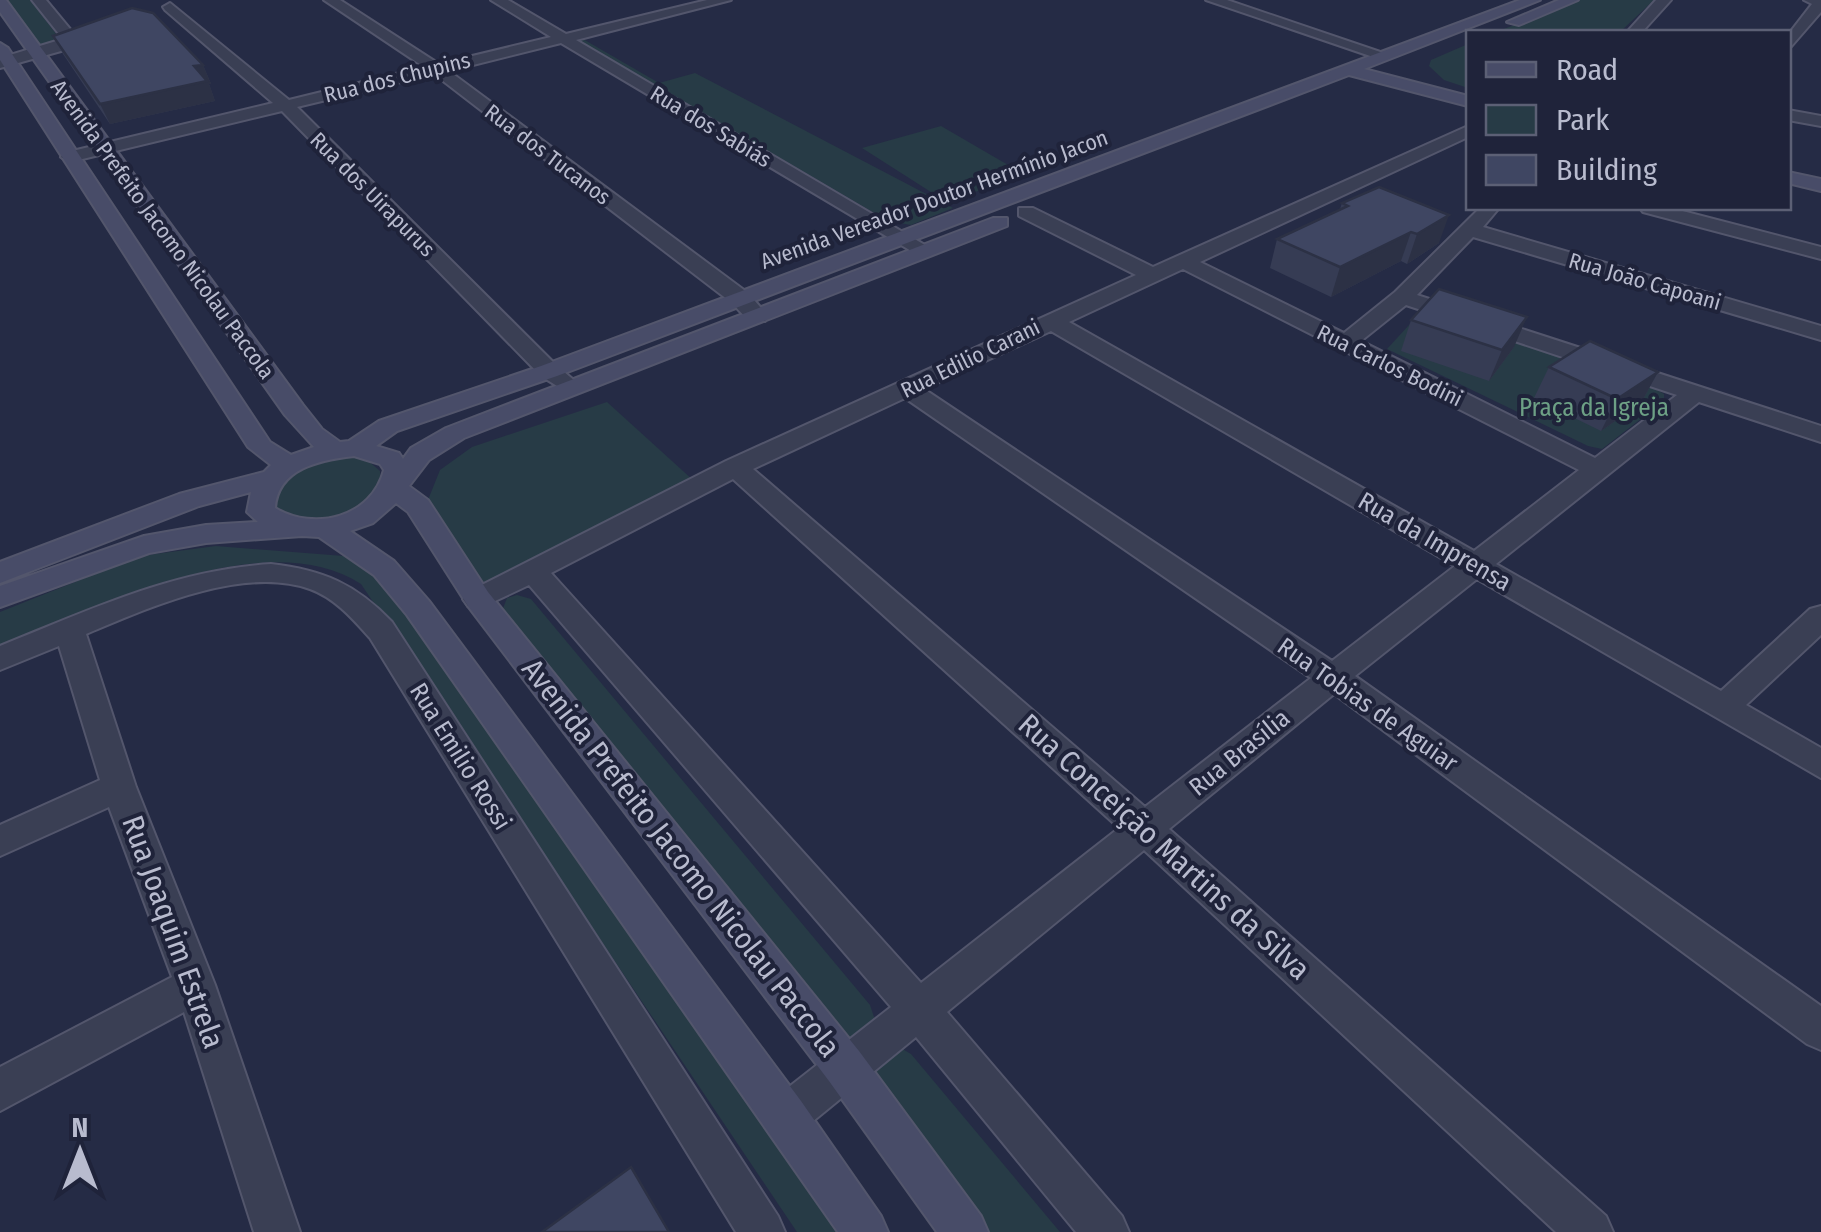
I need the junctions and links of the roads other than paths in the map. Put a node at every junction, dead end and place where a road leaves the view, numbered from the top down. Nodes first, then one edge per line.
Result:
1 (40, 0) edge
2 (367, 0) edge
3 (498, 0) edge
4 (666, 0) edge
5 (724, 0) edge
6 (1213, 0) edge
7 (1533, 0) edge
8 (1572, 0) edge
9 (1664, 0) edge
10 (1812, 0) edge
11 (0, 2) edge
12 (1821, 2) edge
13 (335, 3) edge
14 (170, 6) edge
15 (684, 9) junction
16 (122, 24) edge
17 (1493, 30) edge
18 (1636, 30) edge
19 (558, 38) junction
20 (1466, 41) edge
21 (74, 42) junction
22 (1791, 42) edge
23 (37, 55) junction
24 (1384, 56) junction
25 (3, 58) edge
26 (1411, 67) junction
27 (434, 68) junction
28 (1352, 71) junction
29 (1374, 78) junction
30 (1466, 90) edge
31 (1466, 101) edge
32 (284, 104) junction
33 (1791, 115) edge
34 (1821, 122) edge
35 (1466, 132) edge
36 (104, 148) junction
37 (1432, 148) junction
38 (70, 157) junction
39 (1466, 157) edge
40 (1791, 168) edge
41 (1821, 175) edge
42 (1791, 178) edge
43 (1821, 185) edge
44 (1488, 210) edge
45 (1658, 210) edge
46 (1026, 212) junction
47 (1469, 229) junction
48 (900, 237) junction
49 (925, 251) junction
50 (1821, 253) edge
51 (1182, 260) junction
52 (1152, 276) junction
53 (1404, 296) junction
54 (740, 298) junction
55 (758, 316) junction
56 (1049, 320) junction
57 (1821, 333) edge
58 (1345, 343) junction
59 (549, 371) junction
60 (570, 388) junction
61 (908, 389) junction
62 (1696, 392) junction
63 (1821, 434) edge
64 (345, 449) junction
65 (735, 467) junction
66 (1599, 470) junction
67 (280, 472) junction
68 (395, 485) junction
69 (313, 529) junction
70 (1478, 565) junction
71 (532, 570) junction
72 (0, 574) edge
73 (0, 597) edge
74 (478, 599) junction
75 (1821, 617) edge
76 (70, 631) junction
77 (0, 659) edge
78 (1332, 676) junction
79 (1723, 708) junction
80 (1821, 764) edge
81 (118, 787) junction
82 (1144, 828) junction
83 (0, 841) edge
84 (195, 985) junction
85 (918, 1008) junction
86 (1821, 1030) edge
87 (844, 1066) junction
88 (0, 1090) edge
89 (786, 1116) junction
90 (277, 1232) edge
91 (762, 1232) edge
92 (865, 1232) edge
93 (965, 1232) edge
94 (1106, 1232) edge
95 (1590, 1232) edge

1 - 21 street
2 - 13 street
3 - 19 street, Rua dos Sabiás
4 - 15 street
5 - 15 street, Rua dos Chupins
6 - 24 street
7 - 24 street, Avenida Vereador Doutor Hermínio Jacon
8 - 17 street
9 - 18 street
10 - 12 street
11 - 23 street, Avenida Prefeito Jacomo Nicolau Paccola
12 - 22 street
13 - 27 street, Rua dos Tucanos
14 - 32 street, Rua dos Uirapurus
15 - 19 street, Rua dos Chupins
16 - 21 street
19 - 27 street, Rua dos Chupins
19 - 48 street, Rua dos Sabiás
20 - 26 street, Avenida Vereador Doutor Hermínio Jacon
21 - 23 street
23 - 25 street
23 - 36 street, Avenida Prefeito Jacomo Nicolau Paccola
24 - 26 street
24 - 28 street, Avenida Vereador Doutor Hermínio Jacon
25 - 38 street, Avenida Prefeito Jacomo Nicolau Paccola
26 - 29 street, Avenida Vereador Doutor Hermínio Jacon
26 - 30 street
27 - 32 street, Rua dos Chupins
27 - 54 street, Rua dos Tucanos
28 - 29 street
28 - 48 street, Avenida Vereador Doutor Hermínio Jacon
29 - 31 street
29 - 46 street, Avenida Vereador Doutor Hermínio Jacon
32 - 36 street, Rua dos Chupins
32 - 59 street, Rua dos Uirapurus
33 - 34 street
35 - 37 street, Rua Edilio Carani
36 - 38 street, Rua dos Chupins
36 - 64 street, Avenida Prefeito Jacomo Nicolau Paccola
37 - 39 street
37 - 51 street, Rua Edilio Carani
38 - 67 street, Avenida Prefeito Jacomo Nicolau Paccola
40 - 41 street
42 - 43 street
44 - 47 street
45 - 50 street
46 - 49 street, Avenida Vereador Doutor Hermínio Jacon
46 - 52 street
47 - 53 street
47 - 57 street, Rua João Capoani
48 - 49 street, Rua dos Sabiás
48 - 54 street, Avenida Vereador Doutor Hermínio Jacon
49 - 55 street, Avenida Vereador Doutor Hermínio Jacon
51 - 52 street, Rua Edilio Carani
51 - 58 street, Rua Carlos Bodini
52 - 56 street, Rua Edilio Carani
53 - 58 street
53 - 62 street
54 - 55 street, Rua dos Tucanos
54 - 59 street, Avenida Vereador Doutor Hermínio Jacon
55 - 60 street, Avenida Vereador Doutor Hermínio Jacon
56 - 61 street, Rua Edilio Carani
56 - 70 street, Rua da Imprensa
58 - 66 street, Rua Carlos Bodini
59 - 60 street, Rua dos Uirapurus
59 - 64 street, Avenida Vereador Doutor Hermínio Jacon
60 - 68 street, Avenida Vereador Doutor Hermínio Jacon
61 - 65 street, Rua Edilio Carani
61 - 78 street, Rua Tobias de Aguiar
62 - 63 street
62 - 66 street, Rua Brasília
64 - 67 street, Avenida Vereador Doutor Hermínio Jacon
64 - 68 street, Avenida Prefeito Jacomo Nicolau Paccola
65 - 71 street, Rua Edilio Carani
65 - 82 street, Rua Conceição Martins da Silva
66 - 70 street, Rua Brasília
67 - 69 street
67 - 72 street, Avenida Vereador Doutor Hermínio Jacon
68 - 69 street, Avenida Vereador Doutor Hermínio Jacon
68 - 74 street, Avenida Prefeito Jacomo Nicolau Paccola
69 - 73 street, Avenida Vereador Doutor Hermínio Jacon
69 - 89 street
70 - 78 street, Rua Brasília
70 - 79 street, Rua da Imprensa
71 - 74 street, Rua Edilio Carani
71 - 85 street
74 - 87 street, Avenida Prefeito Jacomo Nicolau Paccola
75 - 79 street
76 - 77 street, Rua Emilio Rossi
76 - 81 street, Rua Joaquim Estrela
76 - 91 street, Rua Emilio Rossi
78 - 82 street, Rua Brasília
78 - 86 street, Rua Tobias de Aguiar
79 - 80 street, Rua da Imprensa
81 - 83 street
81 - 84 street, Rua Joaquim Estrela
82 - 85 street, Rua Brasília
82 - 95 street, Rua Conceição Martins da Silva
84 - 88 street
84 - 90 street, Rua Joaquim Estrela
85 - 87 street, Rua Brasília
85 - 94 street
87 - 89 street, Rua Brasília
87 - 93 street, Avenida Prefeito Jacomo Nicolau Paccola
89 - 92 street

